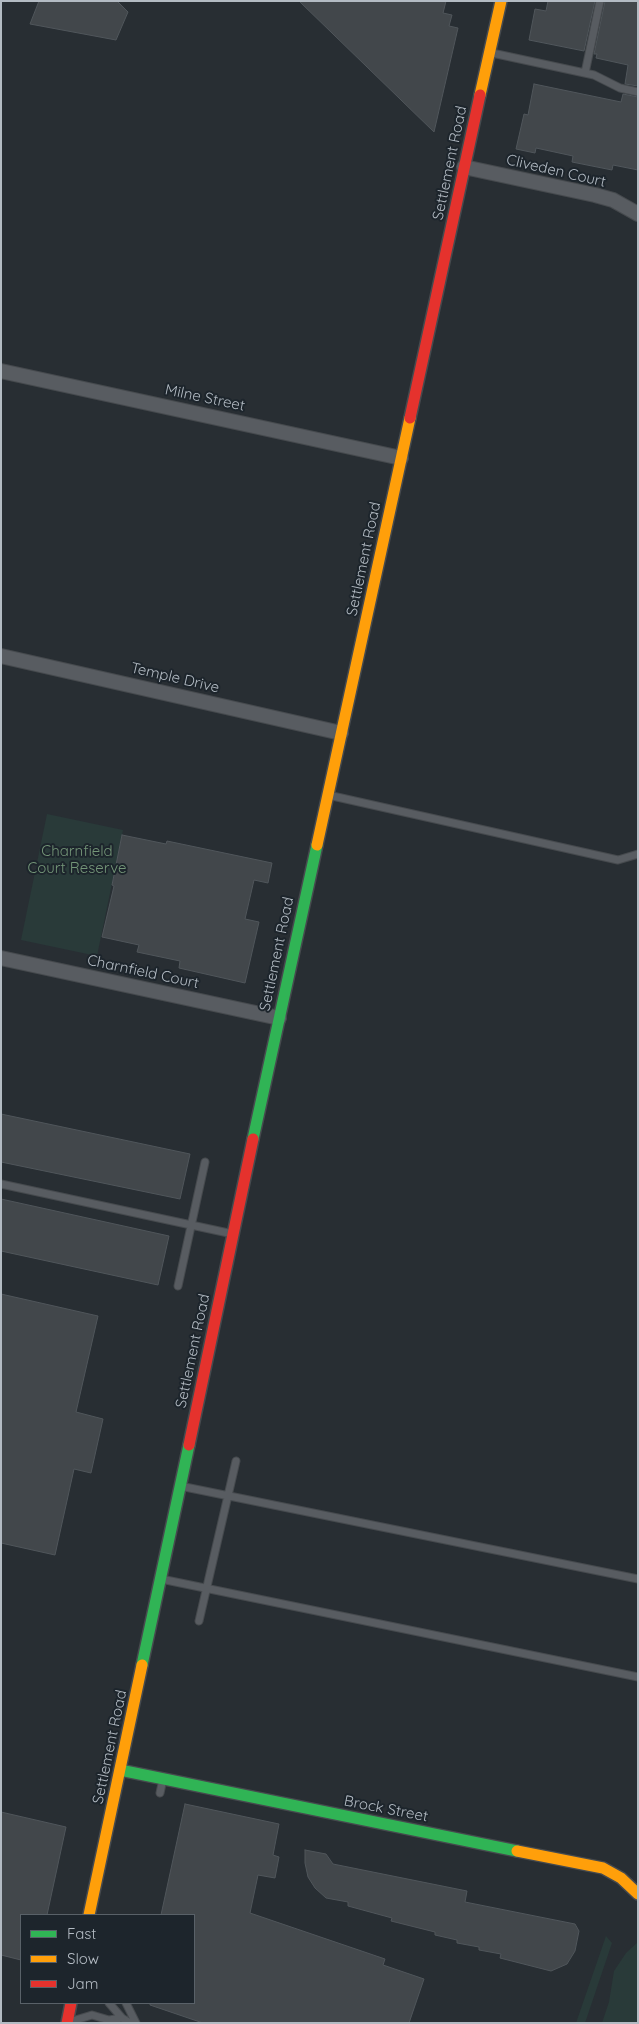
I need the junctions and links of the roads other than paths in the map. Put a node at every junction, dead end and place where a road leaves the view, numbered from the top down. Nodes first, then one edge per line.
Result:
1 (500, 1) edge
2 (600, 1) edge
3 (489, 52) junction
4 (585, 73) junction
5 (638, 92) edge
6 (464, 168) junction
7 (638, 214) edge
8 (1, 371) edge
9 (401, 458) junction
10 (1, 656) edge
11 (341, 732) junction
12 (328, 795) junction
13 (638, 854) edge
14 (1, 958) edge
15 (279, 1018) junction
16 (205, 1162) dead end
17 (1, 1184) edge
18 (192, 1225) junction
19 (233, 1234) junction
20 (178, 1286) dead end
21 (236, 1461) dead end
22 (180, 1486) junction
23 (228, 1496) junction
24 (160, 1579) junction
25 (638, 1579) edge
26 (207, 1589) junction
27 (199, 1620) dead end
28 (638, 1677) edge
29 (120, 1770) junction
30 (163, 1779) junction
31 (160, 1793) dead end
32 (638, 1894) edge
33 (89, 1914) edge
34 (71, 2004) edge
35 (111, 2004) edge
36 (126, 2004) edge
37 (122, 2018) junction
38 (67, 2023) edge
39 (130, 2023) edge
40 (136, 2023) edge

1 - 3 main road, Settlement Road
2 - 4 lane
3 - 4 lane
3 - 6 main road, Settlement Road
4 - 5 lane
6 - 7 street, Cliveden Court
6 - 9 main road, Settlement Road
8 - 9 street, Milne Street
9 - 11 main road, Settlement Road
10 - 11 street, Temple Drive
11 - 12 main road, Settlement Road
12 - 13 lane
12 - 15 main road, Settlement Road
14 - 15 street, Charnfield Court
15 - 19 main road, Settlement Road
16 - 18 lane
17 - 18 lane
18 - 19 lane
18 - 20 lane
19 - 22 main road, Settlement Road
21 - 23 lane
22 - 23 lane
22 - 24 main road, Settlement Road
23 - 25 lane
23 - 26 lane
24 - 26 lane
24 - 29 main road, Settlement Road
26 - 27 lane
26 - 28 lane
29 - 30 main road, Brock Street
29 - 33 main road, Settlement Road
30 - 31 lane
30 - 32 main road, Brock Street
34 - 38 main road
35 - 37 lane
36 - 40 lane
37 - 38 lane
37 - 39 lane

